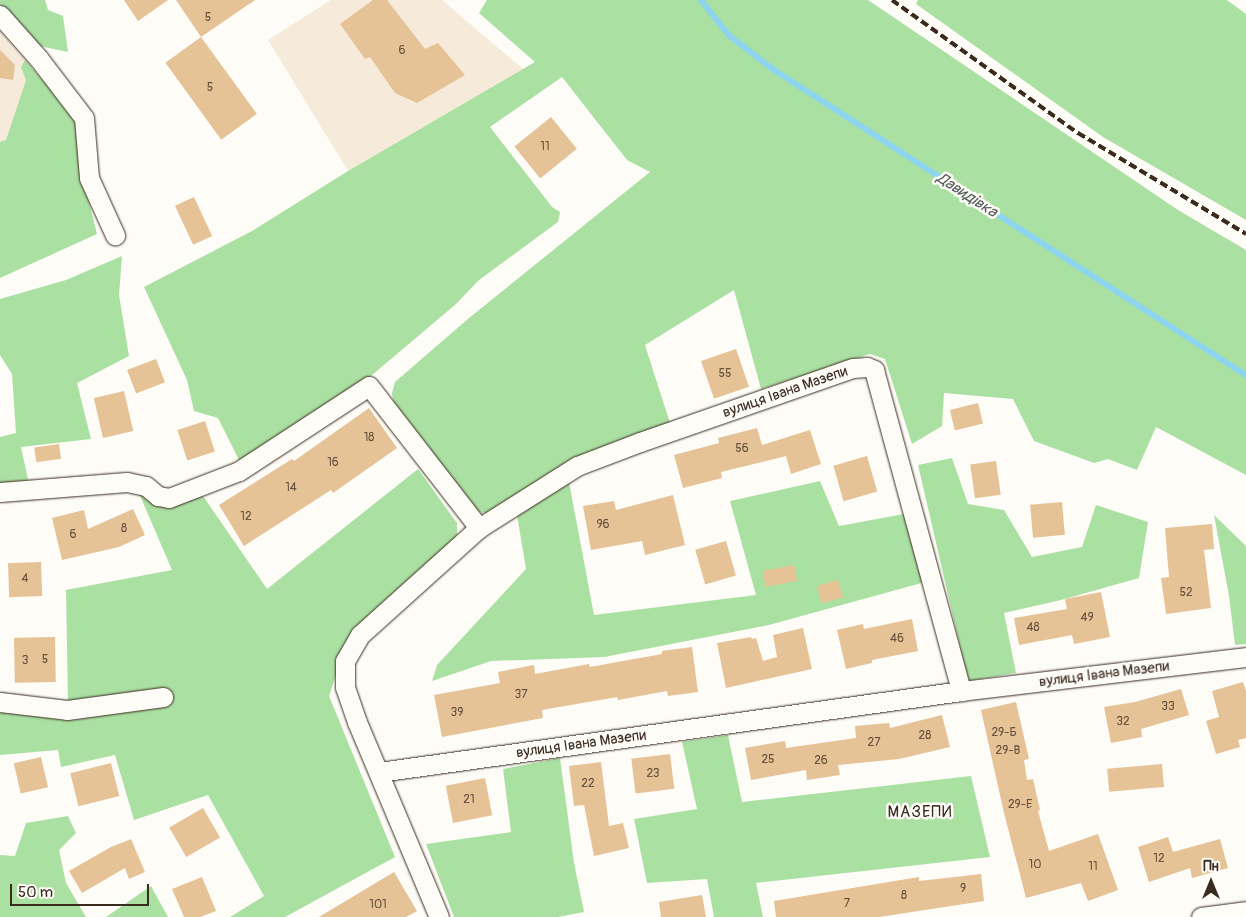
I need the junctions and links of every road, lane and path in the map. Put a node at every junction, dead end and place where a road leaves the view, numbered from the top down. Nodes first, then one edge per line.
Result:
1 (0, 15) edge
2 (115, 235) dead end
3 (0, 492) edge
4 (480, 528) junction
5 (1246, 657) edge
6 (961, 691) junction
7 (163, 697) dead end
8 (0, 702) edge
9 (379, 772) junction
10 (1246, 911) edge
11 (439, 917) edge
12 (1201, 917) edge

1 - 2 street
3 - 4 street
4 - 6 street, вулиця Івана Мазепи
4 - 9 street, вулиця Івана Мазепи
5 - 6 street, вулиця Івана Мазепи
6 - 9 street, вулиця Івана Мазепи
7 - 8 street
9 - 11 street, вулиця Івана Мазепи
10 - 12 street

